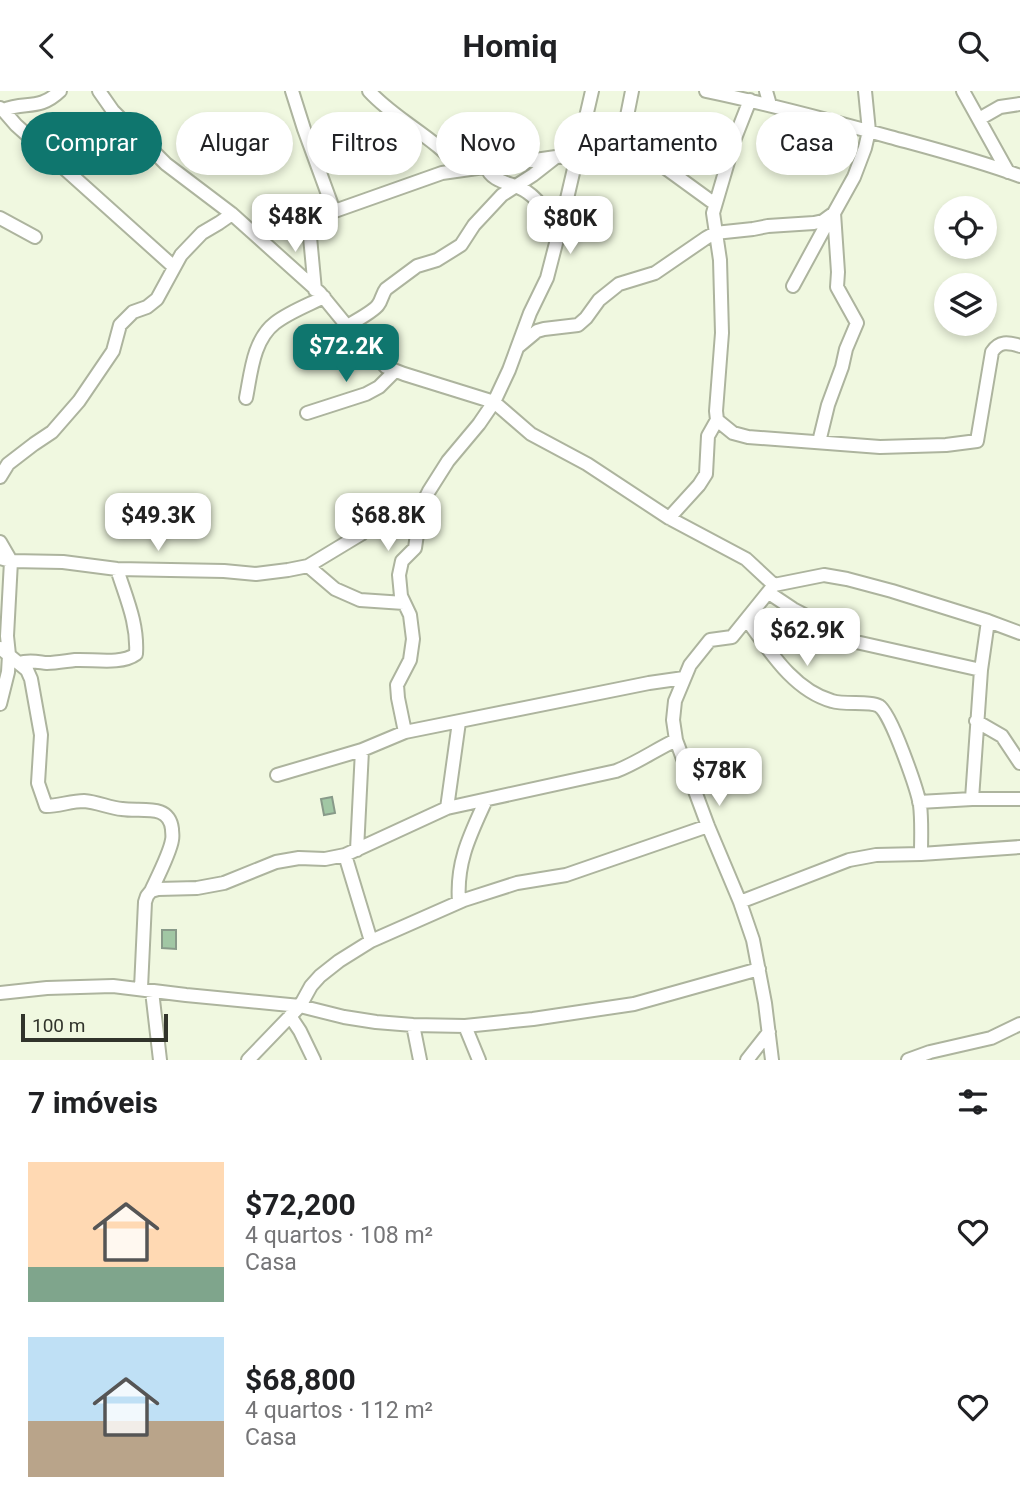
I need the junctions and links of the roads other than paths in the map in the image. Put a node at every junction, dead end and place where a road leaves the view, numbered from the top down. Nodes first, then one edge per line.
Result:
1 (60, 91) edge
2 (99, 91) edge
3 (292, 91) edge
4 (369, 91) edge
5 (592, 91) edge
6 (632, 91) edge
7 (706, 91) edge
8 (766, 91) edge
9 (865, 91) edge
10 (963, 91) edge
11 (750, 100) junction
12 (1020, 104) edge
13 (770, 105) junction
14 (1, 109) edge
15 (587, 112) edge
16 (628, 112) edge
17 (979, 119) junction
18 (869, 131) junction
19 (436, 145) edge
20 (554, 159) edge
21 (1014, 174) edge
22 (436, 175) edge
23 (490, 175) edge
24 (573, 175) edge
25 (674, 175) edge
26 (514, 186) junction
27 (715, 204) junction
28 (334, 211) junction
29 (232, 214) junction
30 (832, 214) junction
31 (0, 218) edge
32 (312, 219) junction
33 (253, 232) junction
34 (715, 233) junction
35 (35, 237) dead end
36 (558, 237) junction
37 (174, 267) junction
38 (793, 286) dead end
39 (319, 293) junction
40 (347, 325) junction
41 (1020, 346) edge
42 (516, 349) junction
43 (395, 371) junction
44 (246, 398) dead end
45 (494, 402) junction
46 (307, 413) dead end
47 (717, 420) junction
48 (819, 442) junction
49 (0, 477) edge
50 (421, 507) junction
51 (669, 518) junction
52 (0, 543) edge
53 (5, 559) edge
54 (308, 566) junction
55 (117, 569) junction
56 (772, 589) junction
57 (404, 603) junction
58 (747, 620) junction
59 (988, 621) junction
60 (1020, 633) edge
61 (9, 655) edge
62 (981, 670) junction
63 (684, 678) junction
64 (659, 682) junction
65 (676, 701) junction
66 (0, 704) edge
67 (976, 721) junction
68 (459, 722) junction
69 (405, 732) junction
70 (676, 740) junction
71 (362, 750) junction
72 (1020, 763) edge
73 (277, 775) dead end
74 (972, 799) junction
75 (1020, 799) edge
76 (486, 800) junction
77 (919, 802) junction
78 (447, 809) junction
79 (708, 826) junction
80 (1020, 847) edge
81 (351, 853) junction
82 (921, 854) junction
83 (151, 891) junction
84 (459, 902) junction
85 (740, 902) junction
86 (371, 941) junction
87 (759, 969) junction
88 (147, 990) junction
89 (0, 993) edge
90 (300, 1006) junction
91 (290, 1016) junction
92 (1020, 1024) edge
93 (413, 1025) junction
94 (465, 1026) junction
95 (769, 1032) junction
96 (160, 1060) edge
97 (248, 1060) edge
98 (314, 1060) edge
99 (420, 1060) edge
100 (479, 1060) edge
101 (748, 1060) edge
102 (772, 1060) edge
103 (908, 1060) edge

1 - 14 street
2 - 29 street
3 - 28 street
4 - 19 street
5 - 15 street
6 - 16 street
7 - 11 street
8 - 13 street
9 - 18 street
10 - 17 street
11 - 13 street
11 - 27 street
12 - 17 street
13 - 18 street
14 - 37 street
17 - 21 street
18 - 21 street
18 - 30 street
20 - 26 street
22 - 28 street
23 - 26 street
24 - 36 street
25 - 27 street
26 - 36 street
26 - 40 street
27 - 34 street
28 - 32 street
29 - 33 street
29 - 37 street
30 - 34 street
30 - 38 street
30 - 48 street
31 - 35 street
32 - 33 street
32 - 39 street
33 - 39 street
34 - 42 street
34 - 47 street
36 - 42 street
37 - 49 street
39 - 40 street
39 - 44 street
40 - 43 street
41 - 48 street
42 - 45 street
43 - 45 street
43 - 46 street
45 - 50 street
45 - 51 street
47 - 48 street
47 - 51 street
50 - 54 street
50 - 57 street
51 - 56 street
52 - 53 street
53 - 55 street
53 - 61 street
54 - 55 street
54 - 57 street
55 - 61 street
56 - 58 street
56 - 59 street
56 - 62 street
57 - 69 street
58 - 63 street
58 - 77 street
59 - 60 street
59 - 62 street
61 - 66 street
61 - 83 street
62 - 67 street
63 - 64 street
63 - 65 street
64 - 65 street
64 - 68 street
65 - 70 street
67 - 72 street
67 - 74 street
68 - 69 street
68 - 78 street
69 - 71 street
70 - 76 street
70 - 79 street
71 - 73 street
71 - 81 street
74 - 75 street
74 - 77 street
76 - 78 street
76 - 84 street
77 - 82 street
78 - 81 street
79 - 84 street
79 - 85 street
80 - 82 street
81 - 83 street
81 - 86 street
82 - 85 street
83 - 88 street
84 - 86 street
85 - 87 street
86 - 90 street
87 - 94 street
87 - 95 street
88 - 89 street
88 - 90 street
88 - 96 street
90 - 91 street
90 - 93 street
91 - 97 street
91 - 98 street
92 - 103 street
93 - 94 street
93 - 99 street
94 - 100 street
95 - 101 street
95 - 102 street

